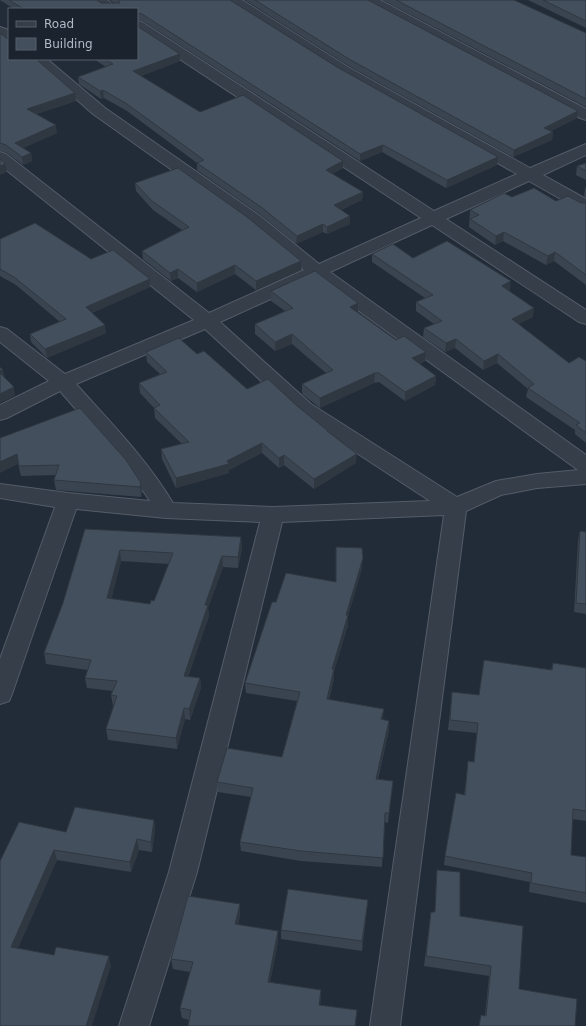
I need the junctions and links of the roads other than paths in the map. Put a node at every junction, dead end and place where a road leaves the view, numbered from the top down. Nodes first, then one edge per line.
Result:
1 (98, 0) edge
2 (232, 0) edge
3 (369, 0) edge
4 (110, 8) edge
5 (138, 26) edge
6 (39, 60) edge
7 (586, 115) edge
8 (586, 149) edge
9 (0, 157) edge
10 (530, 174) junction
11 (586, 206) edge
12 (432, 218) junction
13 (318, 272) junction
14 (586, 318) edge
15 (207, 321) junction
16 (0, 333) edge
17 (63, 382) junction
18 (0, 413) edge
19 (586, 465) edge
20 (586, 476) edge
21 (0, 491) edge
22 (68, 501) junction
23 (456, 507) junction
24 (166, 510) junction
25 (273, 515) junction
26 (0, 694) edge
27 (134, 1026) edge
28 (385, 1026) edge

1 - 4 street
2 - 10 street
3 - 7 street
5 - 12 street
6 - 13 street
8 - 10 street
9 - 15 street
10 - 11 street
10 - 12 street
12 - 13 street
12 - 14 street
13 - 15 street
13 - 19 street
15 - 17 street
15 - 23 street
16 - 17 street
17 - 18 street
17 - 24 street
20 - 23 street
21 - 22 street
22 - 24 street
22 - 26 street
23 - 25 street
23 - 28 street
24 - 25 street
25 - 27 street

